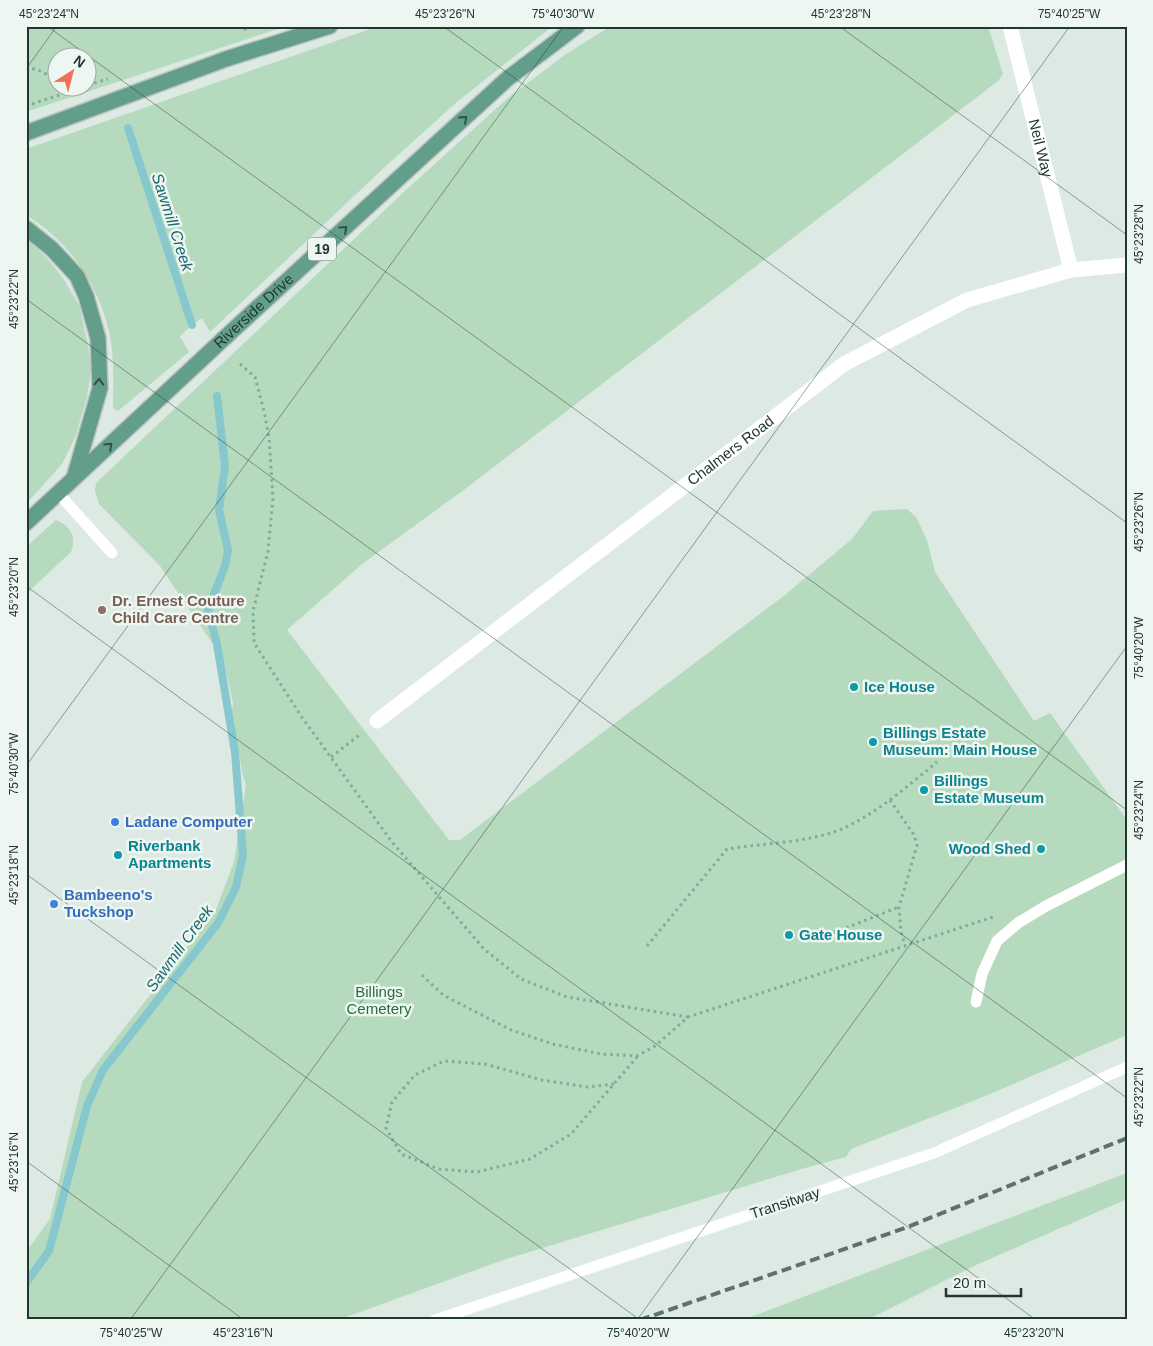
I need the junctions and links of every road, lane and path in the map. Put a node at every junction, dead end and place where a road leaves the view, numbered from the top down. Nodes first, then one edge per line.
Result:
1 (330, 26) edge
2 (577, 26) edge
3 (1010, 26) edge
4 (26, 67) edge
5 (48, 75) edge
6 (109, 78) dead end
7 (98, 82) edge
8 (48, 98) edge
9 (26, 106) edge
10 (26, 133) edge
11 (26, 228) edge
12 (1127, 265) edge
13 (1071, 270) junction
14 (240, 364) dead end
15 (73, 479) junction
16 (58, 493) junction
17 (26, 523) edge
18 (112, 553) dead end
19 (377, 721) joint
20 (331, 756) junction
21 (937, 762) dead end
22 (890, 800) junction
23 (1127, 865) edge
24 (899, 907) junction
25 (1002, 914) dead end
26 (828, 935) dead end
27 (905, 945) junction
28 (647, 946) dead end
29 (422, 975) dead end
30 (976, 1002) dead end
31 (688, 1016) junction
32 (637, 1056) junction
33 (1127, 1067) edge
34 (614, 1084) junction
35 (435, 1320) edge

1 - 10 main road
15 -> 2 main road, Riverside Drive / 19
3 - 13 street, Neil Way
4 - 5 path
6 - 7 path
8 - 9 path
15 -> 11 main road
12 - 13 street, Chalmers Road
13 - 19 street, Chalmers Road
14 - 20 path
15 - 16 main road, Riverside Drive / 19
16 - 17 main road, Riverside Drive / 19
16 - 18 lane
19 - 20 path
20 - 31 path
21 - 22 path
22 - 24 path
22 - 28 path
23 - 30 lane
24 - 26 path
24 - 27 path
25 - 27 path
27 - 31 path
29 - 32 path
31 - 32 path
32 - 34 path
33 - 35 lane, Transitway
34 - 34 path

